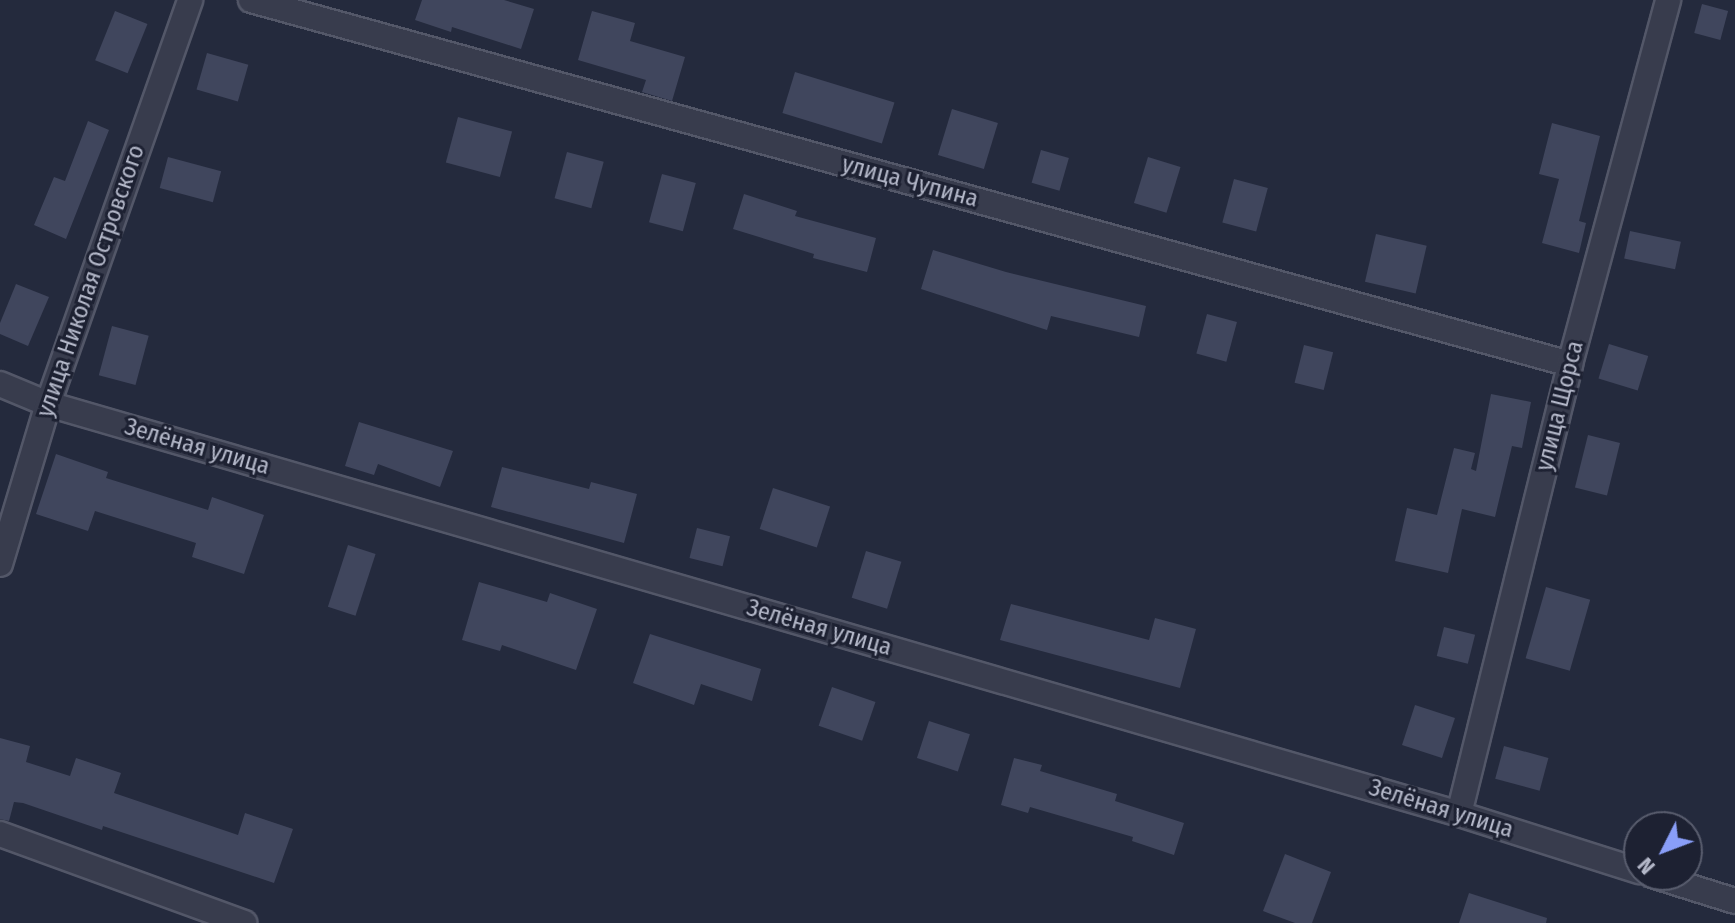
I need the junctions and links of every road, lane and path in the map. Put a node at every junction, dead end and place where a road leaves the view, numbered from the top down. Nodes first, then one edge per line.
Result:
1 (190, 0) edge
2 (251, 0) edge
3 (1668, 0) edge
4 (1570, 364) junction
5 (0, 384) edge
6 (48, 404) junction
7 (0, 564) edge
8 (1459, 814) junction
9 (0, 834) edge
10 (1623, 866) edge
11 (1703, 891) edge
12 (1735, 901) edge
13 (244, 923) edge

1 - 6 street, улица Николая Островского
2 - 4 street, улица Чупина
3 - 4 street, улица Щорса
4 - 8 street, улица Щорса
5 - 6 street, Зелёная улица
6 - 7 street, улица Николая Островского
6 - 8 street, Зелёная улица
8 - 10 street, Зелёная улица
9 - 13 street
11 - 12 street

